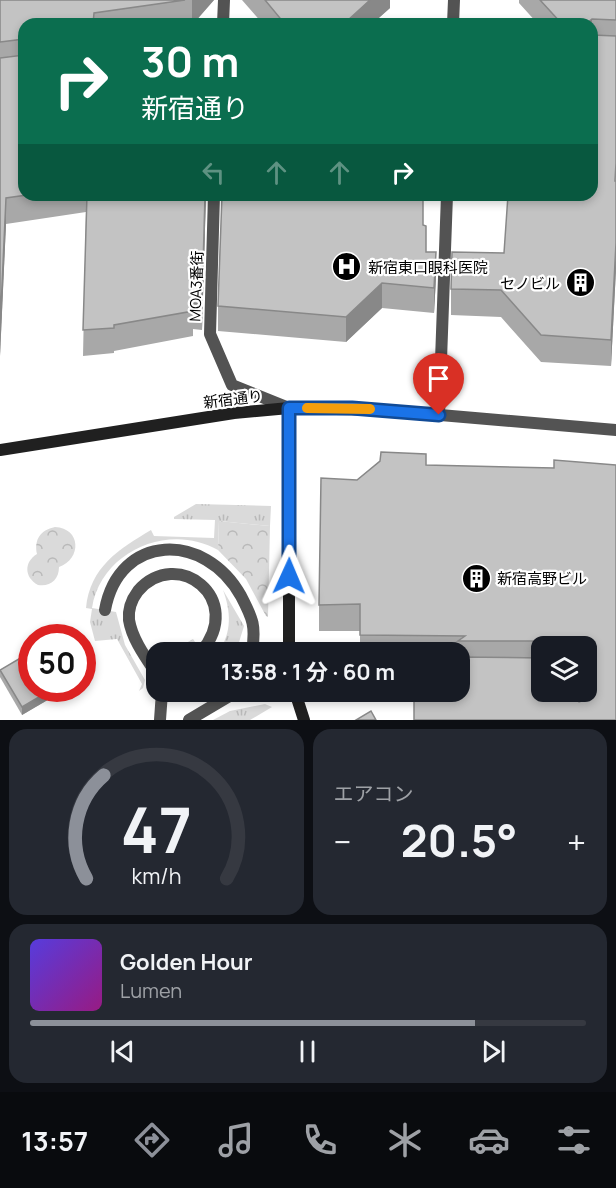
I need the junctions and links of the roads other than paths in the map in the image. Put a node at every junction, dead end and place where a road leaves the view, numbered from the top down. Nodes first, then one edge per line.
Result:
1 (224, 0) edge
2 (454, 0) edge
3 (223, 18) edge
4 (453, 18) edge
5 (214, 201) edge
6 (447, 201) edge
7 (289, 408) junction
8 (439, 415) junction
9 (616, 430) edge
10 (0, 450) edge
11 (105, 610) dead end
12 (208, 642) edge
13 (253, 642) edge
14 (289, 642) edge
15 (146, 657) edge
16 (161, 702) edge
17 (219, 702) edge
18 (298, 702) edge
19 (580, 702) edge
20 (160, 720) edge
21 (189, 720) edge
22 (304, 720) edge
23 (580, 720) edge

1 - 3 street
2 - 4 street
5 - 7 street, MOA3番街
6 - 8 street
7 - 8 street, 新宿通り
7 - 10 main road, 新宿通り
7 - 14 main road
8 - 9 street, 新宿通り
11 - 13 street
12 - 15 street
16 - 20 street
17 - 21 street
18 - 22 main road
19 - 23 street

